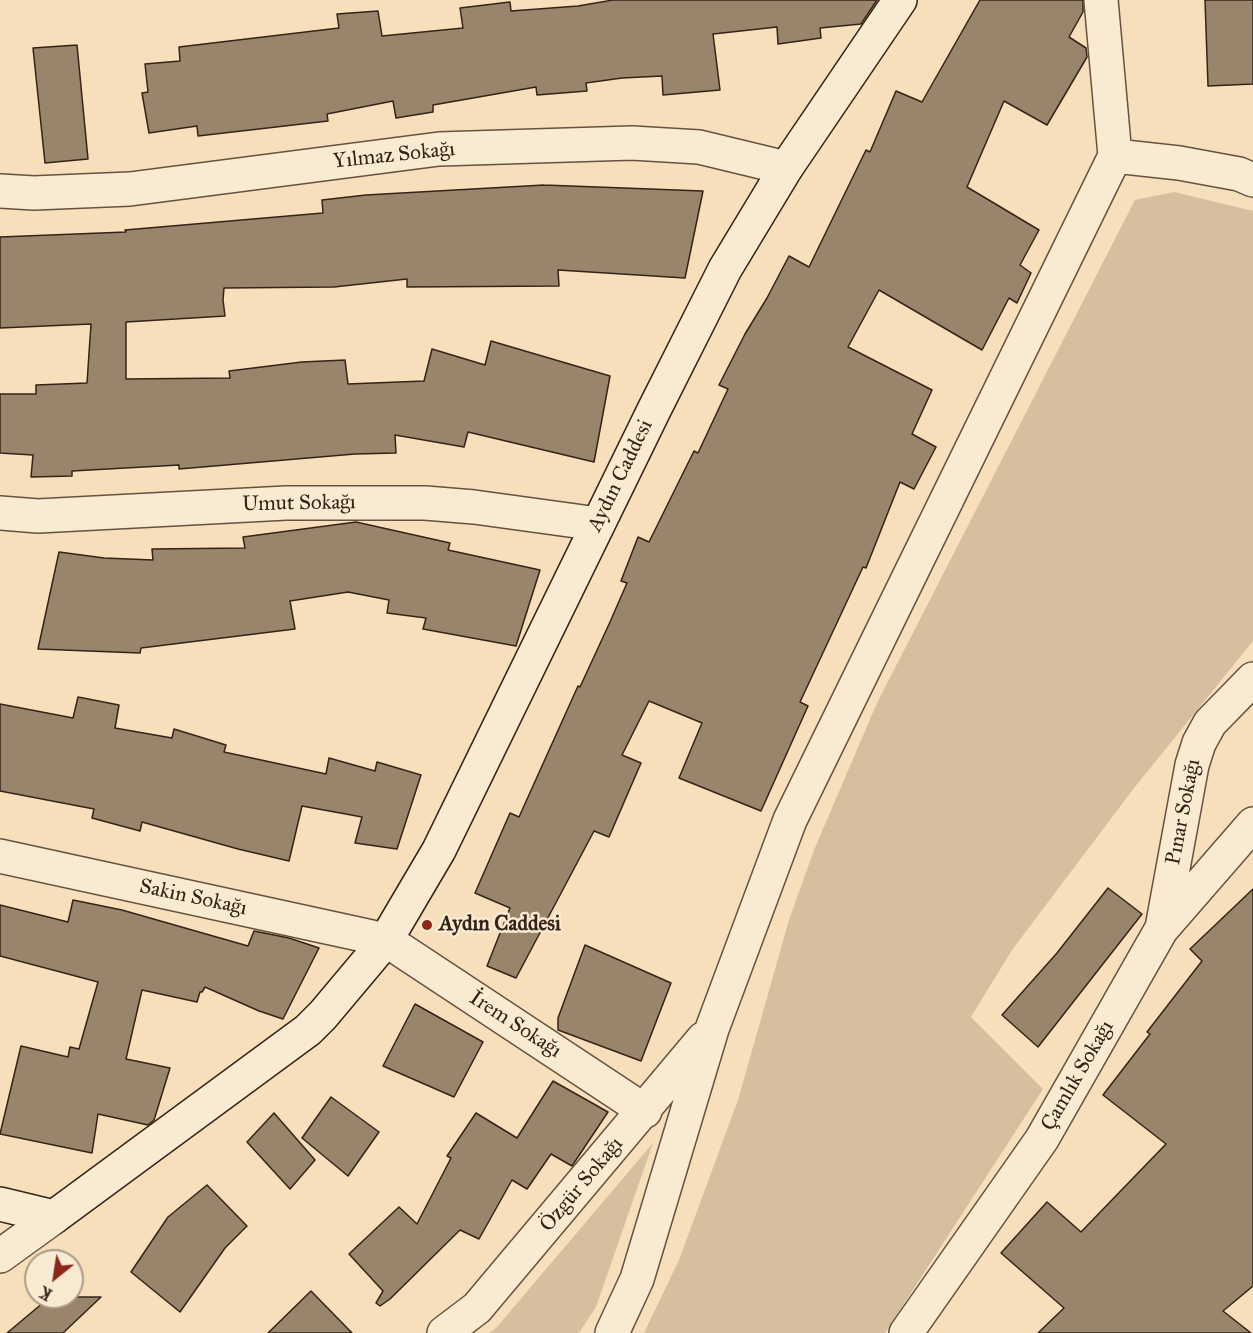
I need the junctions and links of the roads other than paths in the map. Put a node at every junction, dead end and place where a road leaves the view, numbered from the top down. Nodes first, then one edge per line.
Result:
1 (900, 0) edge
2 (1101, 0) edge
3 (1115, 156) junction
4 (786, 168) junction
5 (1253, 180) edge
6 (0, 191) edge
7 (0, 513) edge
8 (598, 524) junction
9 (1253, 679) edge
10 (1253, 824) edge
11 (0, 856) edge
12 (1161, 930) junction
13 (386, 940) junction
14 (712, 1029) junction
15 (645, 1111) junction
16 (0, 1204) edge
17 (54, 1217) junction
18 (0, 1256) edge
19 (444, 1333) edge
20 (612, 1333) edge
21 (906, 1333) edge

1 - 4 street, Aydın Caddesi
2 - 3 street
3 - 5 street
3 - 14 street
4 - 6 street, Yılmaz Sokağı
4 - 8 street, Aydın Caddesi
7 - 8 street, Umut Sokağı
8 - 13 street, Aydın Caddesi
9 - 12 street, Pınar Sokağı
10 - 12 street, Çamlık Sokağı
11 - 13 street, Sakin Sokağı
12 - 21 street, Çamlık Sokağı
13 - 15 street, İrem Sokağı
13 - 17 street, Aydın Caddesi
14 - 15 street, Özgür Sokağı
14 - 20 street
15 - 19 street, Özgür Sokağı
16 - 17 street
17 - 18 street, Aydın Caddesi

